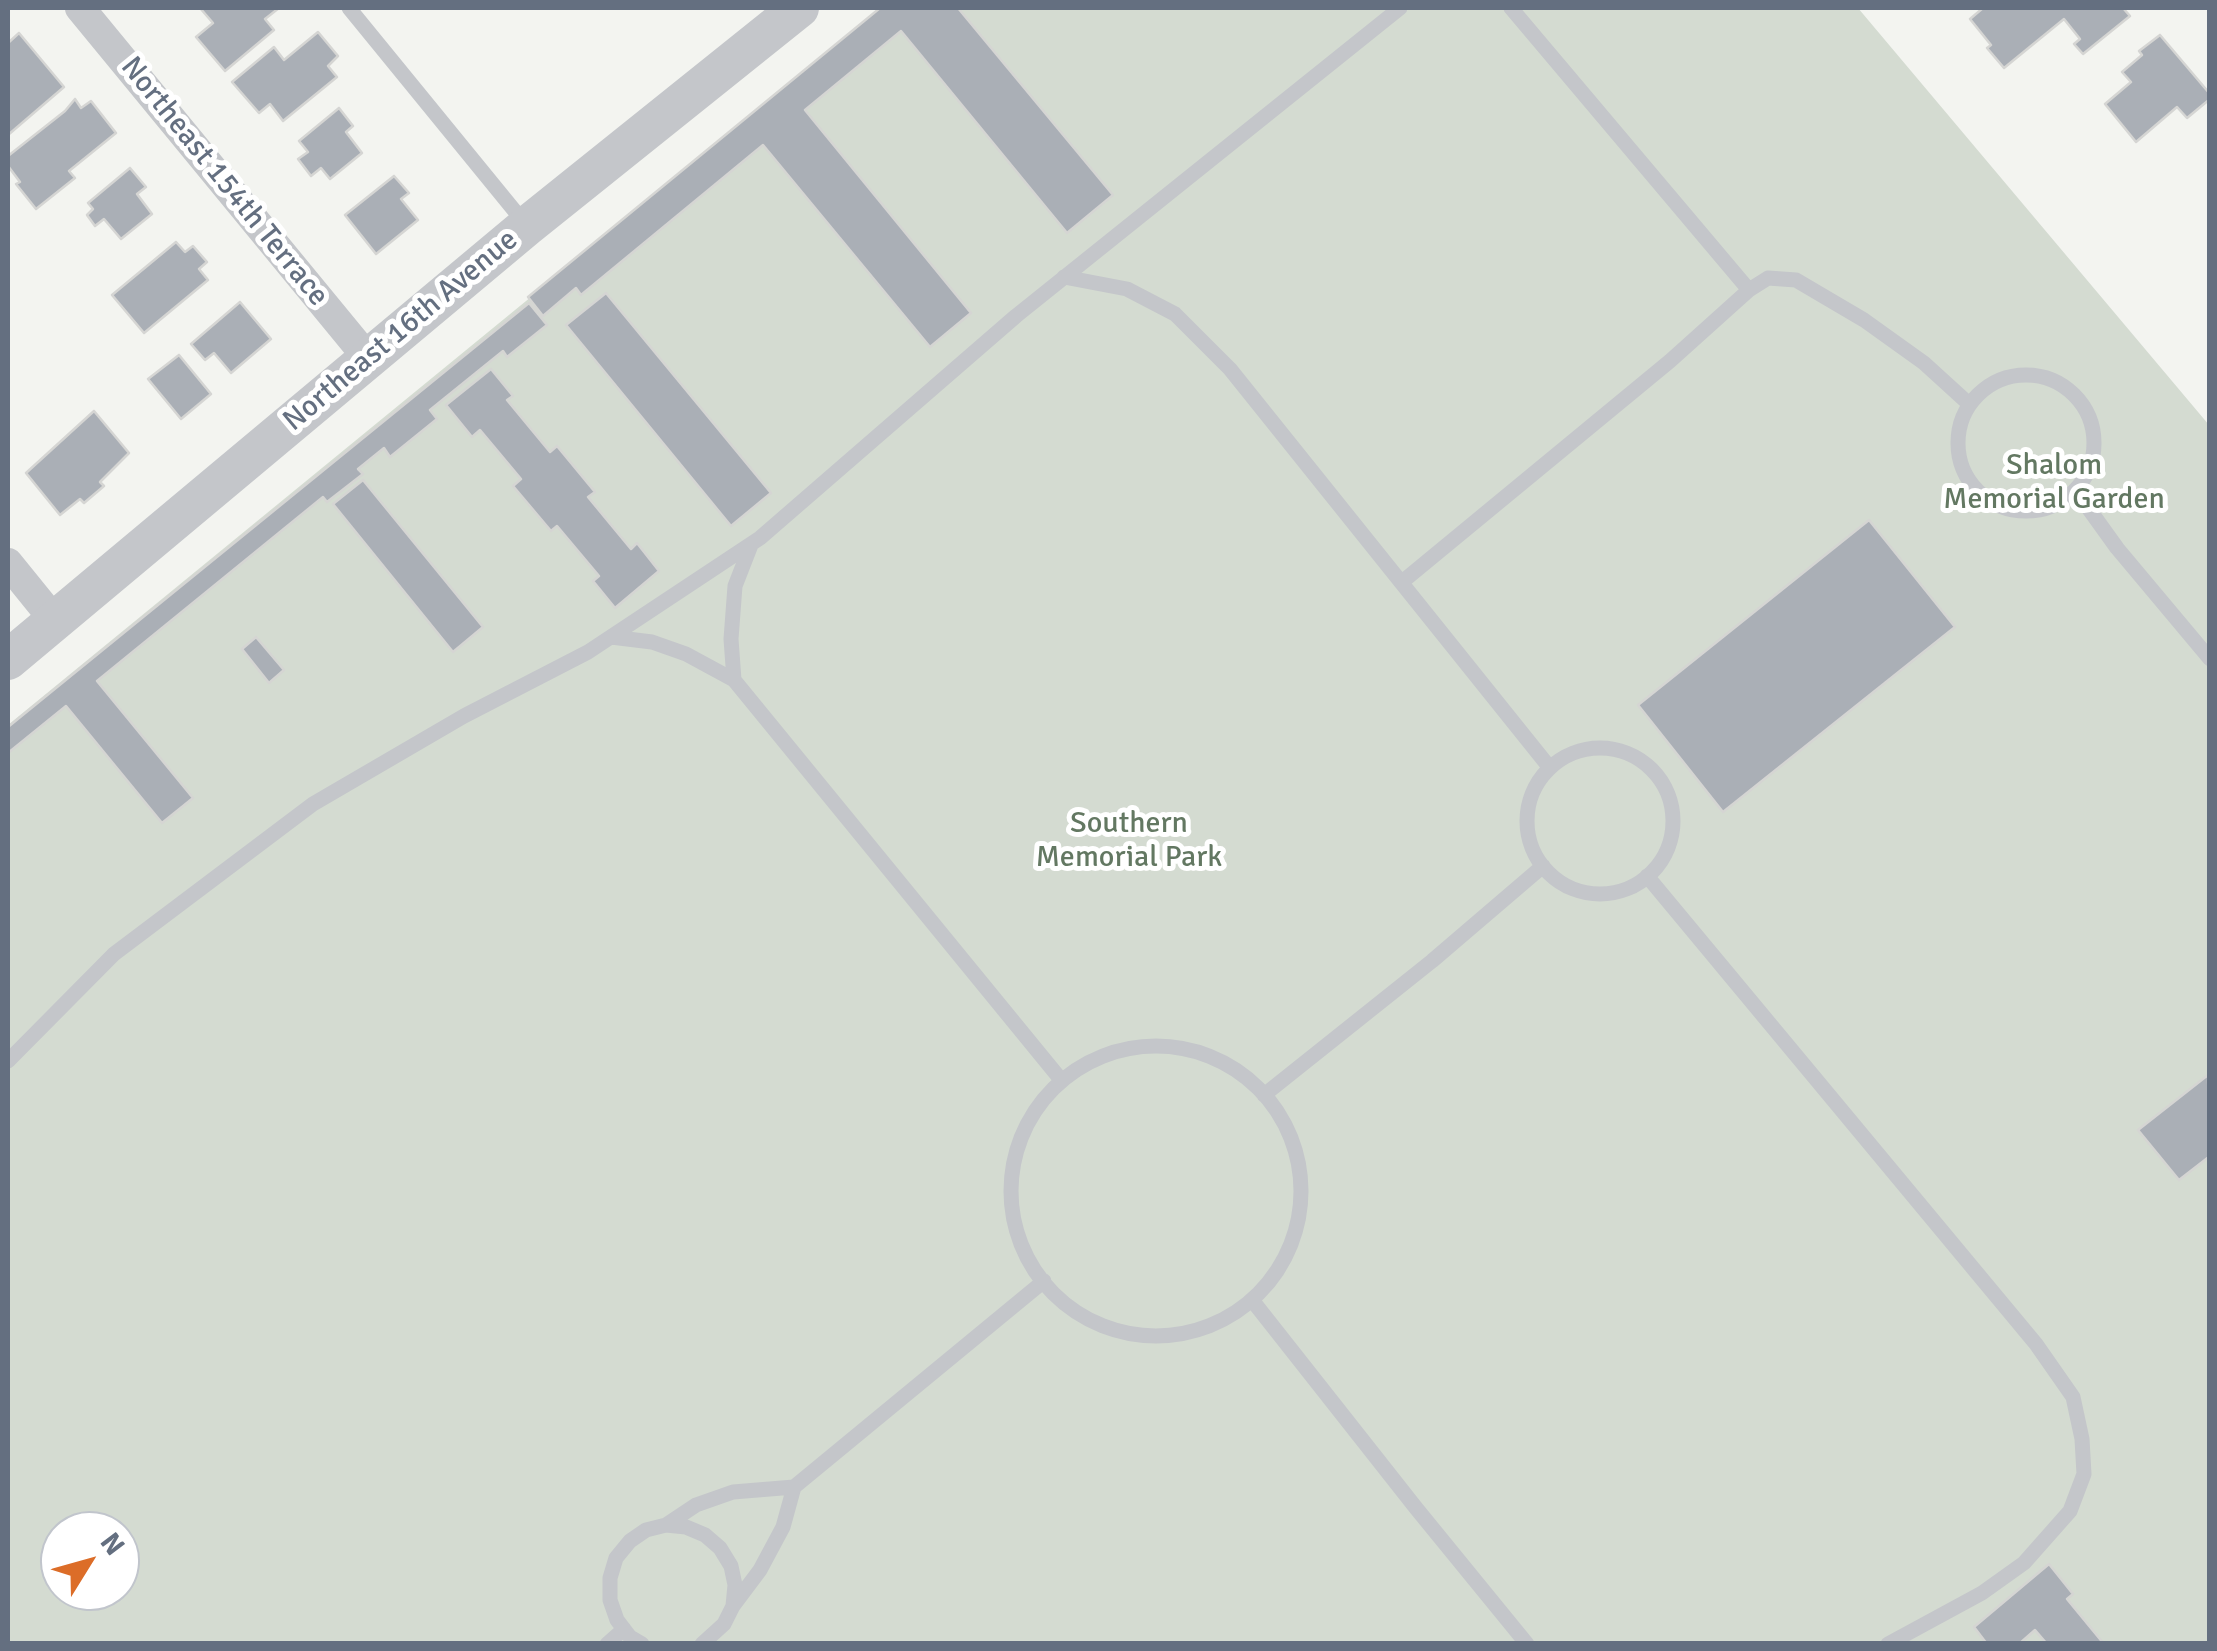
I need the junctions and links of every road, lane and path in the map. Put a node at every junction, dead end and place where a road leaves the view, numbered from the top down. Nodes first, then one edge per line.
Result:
1 (80, 8) edge
2 (349, 8) edge
3 (799, 8) edge
4 (1400, 8) edge
5 (1511, 8) edge
6 (526, 226) junction
7 (1064, 278) junction
8 (1749, 290) junction
9 (367, 357) junction
10 (1969, 404) junction
11 (2076, 491) junction
12 (752, 544) junction
13 (8, 563) edge
14 (1402, 582) junction
15 (55, 621) junction
16 (611, 637) junction
17 (2210, 659) edge
18 (8, 660) edge
19 (734, 680) junction
20 (1550, 768) junction
21 (1542, 866) junction
22 (1647, 876) junction
23 (8, 1061) edge
24 (1062, 1081) junction
25 (1264, 1096) junction
26 (1044, 1281) junction
27 (1252, 1300) junction
28 (794, 1487) junction
29 (666, 1526) junction
30 (733, 1606) junction
31 (624, 1628) junction
32 (709, 1642) edge
33 (607, 1644) edge
34 (642, 1644) edge
35 (1528, 1644) edge
36 (1888, 1644) edge

1 - 9 street, Northeast 154th Terrace
2 - 6 lane
3 - 6 street, Northeast 16th Avenue
4 - 7 lane
5 - 8 lane
6 - 9 street, Northeast 16th Avenue
7 - 12 lane
7 - 14 lane
8 - 10 lane
8 - 14 lane
9 - 15 street, Northeast 16th Avenue
10 - 11 lane
10 - 11 lane
11 - 17 lane
12 - 16 lane
12 - 19 lane
13 - 15 street
14 - 20 lane
15 - 18 street, Northeast 16th Avenue
16 - 19 lane
16 - 23 lane
19 - 24 lane
20 - 21 lane
20 - 22 lane
21 - 22 lane
21 - 25 lane
22 - 36 lane
24 - 25 lane
24 - 26 lane
25 - 27 lane
26 - 27 lane
26 - 28 lane
27 - 35 lane
28 - 29 lane
28 - 30 lane
29 - 30 lane
29 - 31 lane
30 - 32 lane
31 - 33 lane
31 - 34 lane

